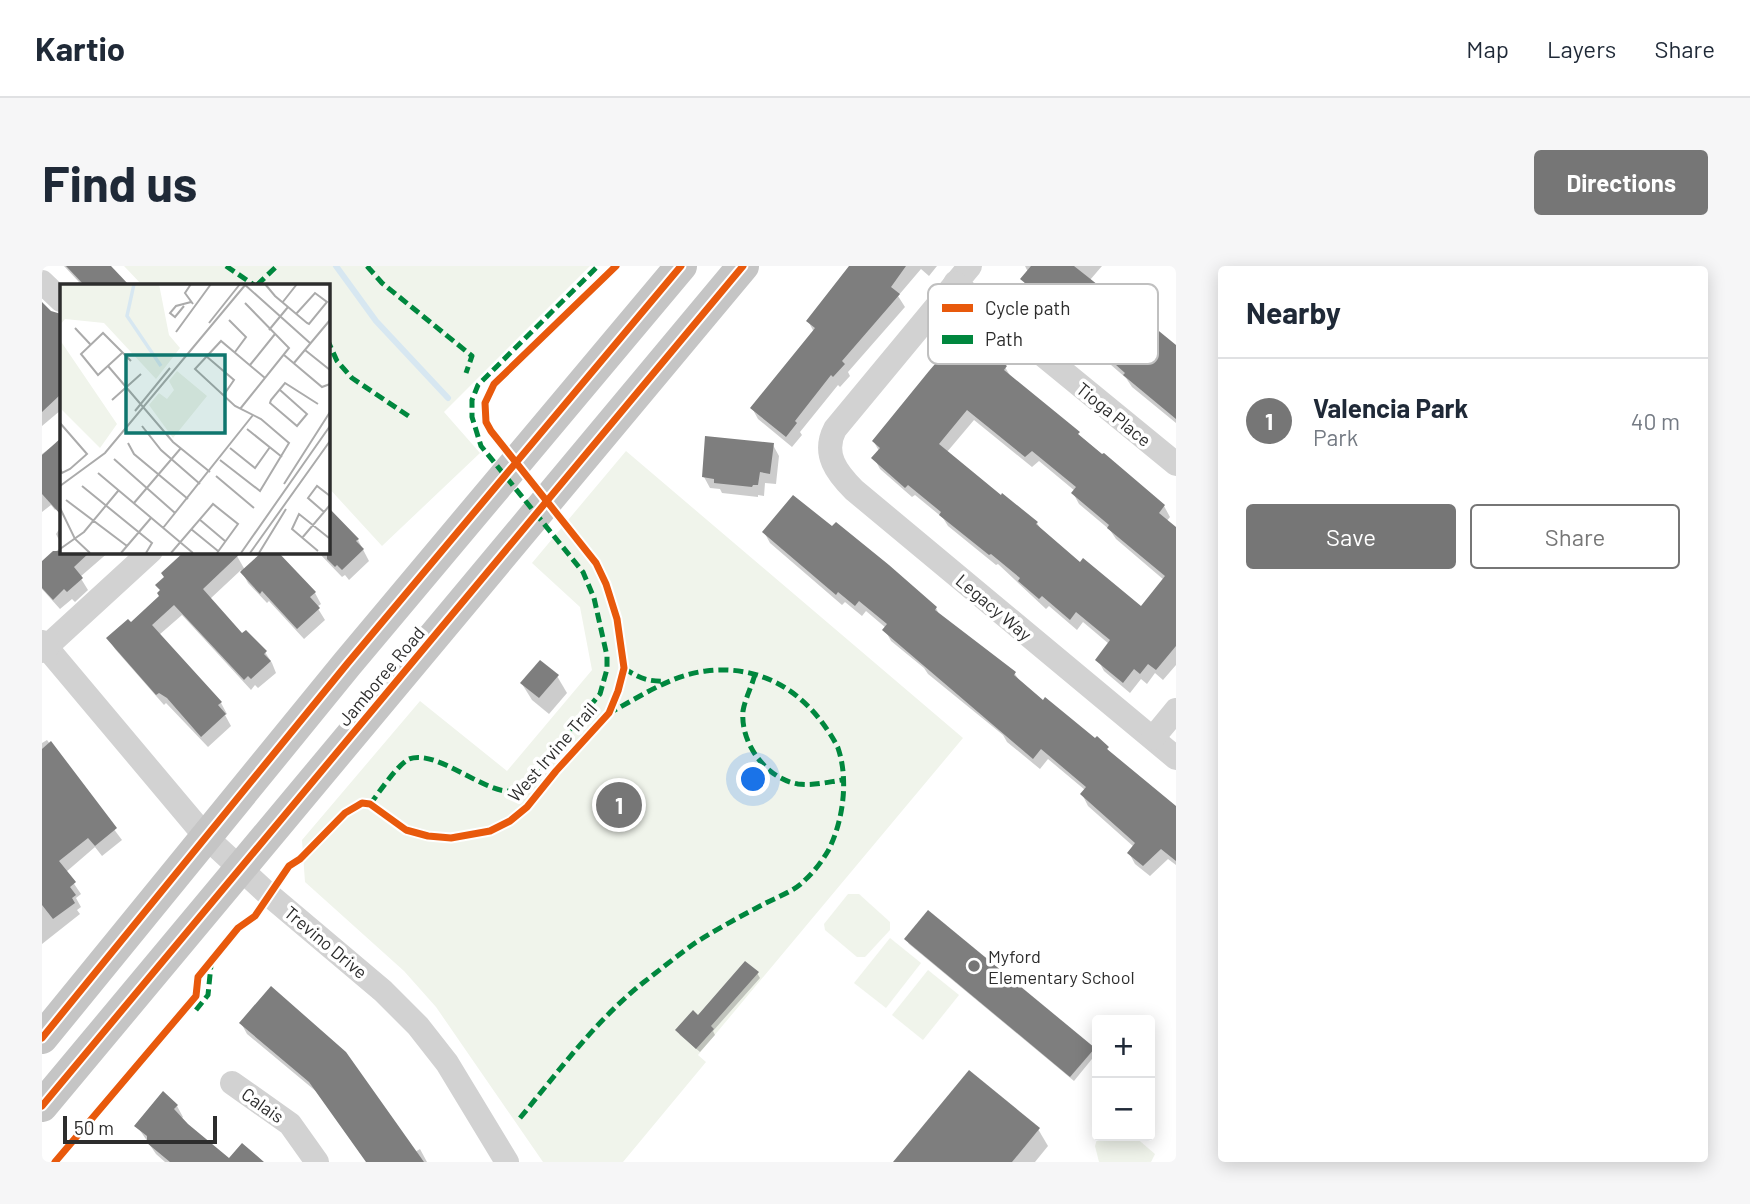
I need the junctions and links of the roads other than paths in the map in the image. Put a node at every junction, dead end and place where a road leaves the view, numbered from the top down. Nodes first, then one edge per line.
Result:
1 (681, 266) edge
2 (743, 266) edge
3 (42, 282) edge
4 (60, 299) edge
5 (928, 316) edge
6 (1063, 364) edge
7 (1176, 464) edge
8 (149, 553) edge
9 (43, 647) edge
10 (1176, 710) edge
11 (1153, 738) junction
12 (1176, 758) edge
13 (205, 836) junction
14 (242, 869) junction
15 (42, 1038) edge
16 (232, 1083) dead end
17 (42, 1106) edge
18 (317, 1162) edge
19 (507, 1162) edge

1 - 13 main road, Jamboree Road
2 - 14 main road, Jamboree Road
3 - 4 street
5 - 11 street, Legacy Way
6 - 7 street, Tioga Place
8 - 9 street
9 - 13 street, Trevino Drive
10 - 11 street
11 - 12 street, Legacy Way
13 - 14 street, Trevino Drive
13 - 15 main road, Jamboree Road
14 - 17 main road, Jamboree Road
14 - 19 street, Trevino Drive
16 - 18 street, Calais

